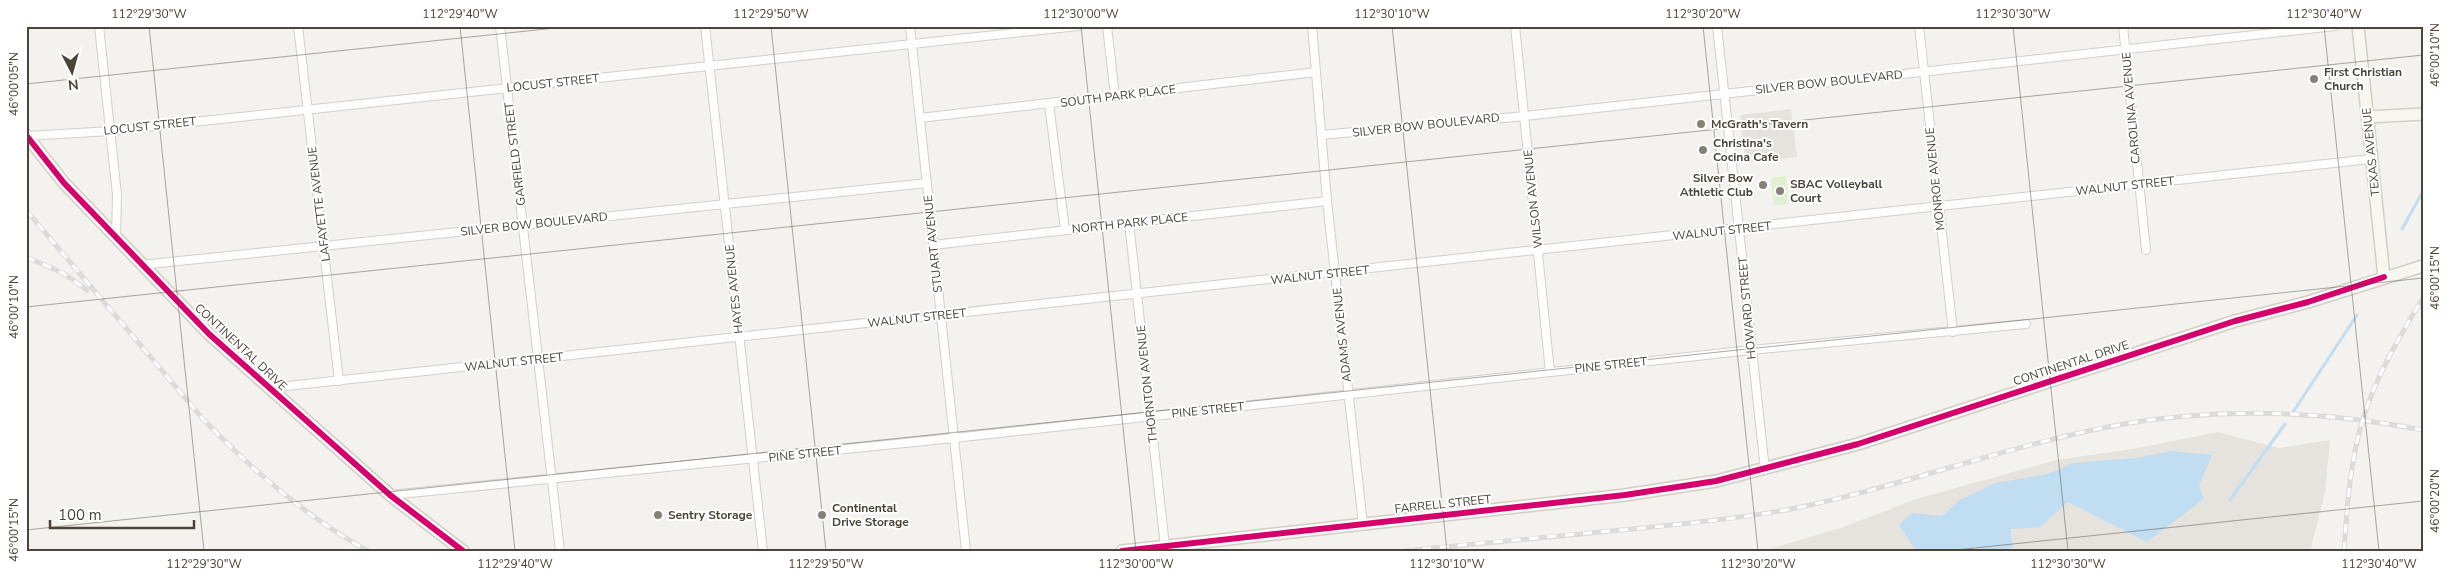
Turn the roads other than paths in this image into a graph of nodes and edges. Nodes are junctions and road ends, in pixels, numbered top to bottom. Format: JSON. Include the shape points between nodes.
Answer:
{"nodes":[{"id":1,"x":99,"y":26,"type":"edge"},
{"id":2,"x":298,"y":26,"type":"edge"},
{"id":3,"x":500,"y":26,"type":"edge"},
{"id":4,"x":704,"y":26,"type":"edge"},
{"id":5,"x":910,"y":26,"type":"edge"},
{"id":6,"x":1078,"y":26,"type":"edge"},
{"id":7,"x":1107,"y":26,"type":"edge"},
{"id":8,"x":1312,"y":26,"type":"edge"},
{"id":9,"x":1514,"y":26,"type":"edge"},
{"id":10,"x":1718,"y":26,"type":"edge"},
{"id":11,"x":1919,"y":26,"type":"edge"},
{"id":12,"x":2123,"y":26,"type":"edge"},
{"id":13,"x":2335,"y":26,"type":"edge"},
{"id":14,"x":2358,"y":26,"type":"edge"},
{"id":15,"x":912,"y":44,"type":"junction"},
{"id":16,"x":2125,"y":50,"type":"junction"},
{"id":17,"x":709,"y":66,"type":"junction"},
{"id":18,"x":1316,"y":72,"type":"junction"},
{"id":19,"x":1924,"y":72,"type":"junction"},
{"id":20,"x":507,"y":88,"type":"junction"},
{"id":21,"x":1726,"y":93,"type":"junction"},
{"id":22,"x":1115,"y":96,"type":"junction"},
{"id":23,"x":1049,"y":104,"type":"junction"},
{"id":24,"x":308,"y":110,"type":"junction"},
{"id":25,"x":2423,"y":114,"type":"edge"},
{"id":26,"x":1525,"y":116,"type":"junction"},
{"id":27,"x":2368,"y":117,"type":"junction"},
{"id":28,"x":920,"y":118,"type":"junction"},
{"id":29,"x":111,"y":131,"type":"junction"},
{"id":30,"x":27,"y":135,"type":"edge"},
{"id":31,"x":1322,"y":135,"type":"junction"},
{"id":32,"x":2371,"y":159,"type":"junction"},
{"id":33,"x":927,"y":183,"type":"junction"},
{"id":34,"x":2138,"y":184,"type":"junction"},
{"id":35,"x":1327,"y":200,"type":"junction"},
{"id":36,"x":724,"y":204,"type":"junction"},
{"id":37,"x":1938,"y":206,"type":"junction"},
{"id":38,"x":1129,"y":223,"type":"junction"},
{"id":39,"x":523,"y":225,"type":"junction"},
{"id":40,"x":1065,"y":230,"type":"junction"},
{"id":41,"x":1741,"y":230,"type":"junction"},
{"id":42,"x":116,"y":239,"type":"junction"},
{"id":43,"x":933,"y":244,"type":"junction"},
{"id":44,"x":324,"y":246,"type":"junction"},
{"id":45,"x":2146,"y":250,"type":"dead end"},
{"id":46,"x":1539,"y":251,"type":"junction"},
{"id":47,"x":141,"y":265,"type":"junction"},
{"id":48,"x":2423,"y":266,"type":"edge"},
{"id":49,"x":1336,"y":274,"type":"junction"},
{"id":50,"x":2384,"y":277,"type":"junction"},
{"id":51,"x":1137,"y":295,"type":"junction"},
{"id":52,"x":941,"y":316,"type":"junction"},
{"id":53,"x":2026,"y":324,"type":"dead end"},
{"id":54,"x":1953,"y":332,"type":"junction"},
{"id":55,"x":739,"y":338,"type":"junction"},
{"id":56,"x":1751,"y":350,"type":"junction"},
{"id":57,"x":538,"y":359,"type":"junction"},
{"id":58,"x":1550,"y":372,"type":"junction"},
{"id":59,"x":339,"y":381,"type":"junction"},
{"id":60,"x":267,"y":388,"type":"junction"},
{"id":61,"x":1349,"y":395,"type":"junction"},
{"id":62,"x":1150,"y":417,"type":"junction"},
{"id":63,"x":954,"y":438,"type":"junction"},
{"id":64,"x":753,"y":459,"type":"junction"},
{"id":65,"x":1765,"y":470,"type":"junction"},
{"id":66,"x":552,"y":481,"type":"junction"},
{"id":67,"x":390,"y":496,"type":"junction"},
{"id":68,"x":1363,"y":524,"type":"junction"},
{"id":69,"x":1164,"y":546,"type":"junction"},
{"id":70,"x":463,"y":551,"type":"edge"},
{"id":71,"x":560,"y":551,"type":"edge"},
{"id":72,"x":763,"y":551,"type":"edge"},
{"id":73,"x":966,"y":551,"type":"edge"},
{"id":74,"x":1122,"y":551,"type":"edge"}],
"edges":[{"from":1,"to":29,"type":"street"},
{"from":2,"to":24,"type":"street","name":"LAFAYETTE AVENUE"},
{"from":3,"to":20,"type":"street","name":"GARFIELD STREET"},
{"from":4,"to":17,"type":"street","name":"HAYES AVENUE"},
{"from":5,"to":15,"type":"street","name":"STUART AVENUE"},
{"from":6,"to":15,"type":"street","name":"LOCUST STREET"},
{"from":7,"to":22,"type":"street"},
{"from":8,"to":18,"type":"street","name":"ADAMS AVENUE"},
{"from":9,"to":26,"type":"street","name":"WILSON AVENUE"},
{"from":10,"to":21,"type":"street","name":"HOWARD STREET"},
{"from":11,"to":19,"type":"street","name":"MONROE AVENUE"},
{"from":12,"to":16,"type":"street","name":"CAROLINA AVENUE"},
{"from":13,"to":16,"type":"street","name":"SILVER BOW BOULEVARD"},
{"from":14,"to":27,"type":"main road","name":"TEXAS AVENUE"},
{"from":15,"to":17,"type":"street","name":"LOCUST STREET"},
{"from":15,"to":28,"type":"street","name":"STUART AVENUE"},
{"from":16,"to":19,"type":"street","name":"SILVER BOW BOULEVARD"},
{"from":16,"to":34,"type":"street","name":"CAROLINA AVENUE"},
{"from":17,"to":20,"type":"street","name":"LOCUST STREET"},
{"from":17,"to":36,"type":"street","name":"HAYES AVENUE"},
{"from":18,"to":22,"type":"street","name":"SOUTH PARK PLACE"},
{"from":18,"to":31,"type":"street","name":"ADAMS AVENUE"},
{"from":19,"to":21,"type":"street","name":"SILVER BOW BOULEVARD"},
{"from":19,"to":37,"type":"street","name":"MONROE AVENUE"},
{"from":20,"to":24,"type":"street","name":"LOCUST STREET"},
{"from":20,"to":39,"type":"street","name":"GARFIELD STREET"},
{"from":21,"to":26,"type":"street","name":"SILVER BOW BOULEVARD"},
{"from":21,"to":41,"type":"street","name":"HOWARD STREET"},
{"from":22,"to":23,"type":"street","name":"SOUTH PARK PLACE"},
{"from":23,"to":28,"type":"street","name":"SOUTH PARK PLACE"},
{"from":23,"to":40,"type":"street"},
{"from":24,"to":29,"type":"street","name":"LOCUST STREET"},
{"from":24,"to":44,"type":"street","name":"LAFAYETTE AVENUE"},
{"from":25,"to":27,"type":"main road"},
{"from":26,"to":31,"type":"street","name":"SILVER BOW BOULEVARD"},
{"from":26,"to":46,"type":"street","name":"WILSON AVENUE"},
{"from":27,"to":32,"type":"main road","name":"TEXAS AVENUE"},
{"from":28,"to":33,"type":"street","name":"STUART AVENUE"},
{"from":29,"to":30,"type":"street","name":"LOCUST STREET"},
{"from":29,"to":42,"type":"street","via":[[117,195]]},
{"from":30,"to":42,"type":"main road","name":"CONTINENTAL DRIVE","via":[[64,183]]},
{"from":31,"to":35,"type":"street","name":"ADAMS AVENUE"},
{"from":32,"to":34,"type":"street","name":"WALNUT STREET"},
{"from":32,"to":50,"type":"main road","name":"TEXAS AVENUE"},
{"from":33,"to":36,"type":"street","name":"SILVER BOW BOULEVARD"},
{"from":33,"to":43,"type":"street","name":"STUART AVENUE"},
{"from":34,"to":37,"type":"street","name":"WALNUT STREET"},
{"from":34,"to":45,"type":"street","name":"CAROLINA AVENUE"},
{"from":35,"to":38,"type":"street","name":"NORTH PARK PLACE"},
{"from":35,"to":49,"type":"street","name":"ADAMS AVENUE"},
{"from":36,"to":39,"type":"street","name":"SILVER BOW BOULEVARD"},
{"from":36,"to":55,"type":"street","name":"HAYES AVENUE"},
{"from":37,"to":41,"type":"street","name":"WALNUT STREET"},
{"from":37,"to":54,"type":"street","name":"MONROE AVENUE"},
{"from":38,"to":40,"type":"street","name":"NORTH PARK PLACE"},
{"from":38,"to":51,"type":"street","name":"THORNTON AVENUE"},
{"from":39,"to":44,"type":"street","name":"SILVER BOW BOULEVARD"},
{"from":39,"to":57,"type":"street","name":"GARFIELD STREET"},
{"from":40,"to":43,"type":"street","name":"NORTH PARK PLACE"},
{"from":41,"to":46,"type":"street","name":"WALNUT STREET"},
{"from":41,"to":56,"type":"street","name":"HOWARD STREET"},
{"from":42,"to":47,"type":"main road","name":"CONTINENTAL DRIVE"},
{"from":43,"to":52,"type":"street","name":"STUART AVENUE"},
{"from":44,"to":47,"type":"street","name":"SILVER BOW BOULEVARD"},
{"from":44,"to":59,"type":"street","name":"LAFAYETTE AVENUE"},
{"from":46,"to":49,"type":"street","name":"WALNUT STREET"},
{"from":46,"to":58,"type":"street","name":"WILSON AVENUE"},
{"from":47,"to":60,"type":"main road","name":"CONTINENTAL DRIVE"},
{"from":48,"to":50,"type":"main road","name":"CONTINENTAL DRIVE"},
{"from":49,"to":51,"type":"street","name":"WALNUT STREET"},
{"from":49,"to":61,"type":"street","name":"ADAMS AVENUE"},
{"from":50,"to":65,"type":"main road","name":"CONTINENTAL DRIVE","via":[[2235,321],[1858,444]]},
{"from":51,"to":52,"type":"street","name":"WALNUT STREET"},
{"from":51,"to":62,"type":"street","name":"THORNTON AVENUE"},
{"from":52,"to":55,"type":"street","name":"WALNUT STREET"},
{"from":52,"to":63,"type":"street","name":"STUART AVENUE"},
{"from":53,"to":54,"type":"street","name":"PINE STREET"},
{"from":54,"to":56,"type":"street","name":"PINE STREET"},
{"from":55,"to":57,"type":"street","name":"WALNUT STREET"},
{"from":55,"to":64,"type":"street","name":"HAYES AVENUE"},
{"from":56,"to":58,"type":"street","name":"PINE STREET"},
{"from":56,"to":65,"type":"street","name":"HOWARD STREET"},
{"from":57,"to":59,"type":"street","name":"WALNUT STREET"},
{"from":57,"to":66,"type":"street","name":"GARFIELD STREET"},
{"from":58,"to":61,"type":"street","name":"PINE STREET"},
{"from":59,"to":60,"type":"street","name":"WALNUT STREET"},
{"from":60,"to":67,"type":"main road","name":"CONTINENTAL DRIVE"},
{"from":61,"to":62,"type":"street","name":"PINE STREET"},
{"from":61,"to":68,"type":"street","name":"ADAMS AVENUE"},
{"from":62,"to":63,"type":"street","name":"PINE STREET"},
{"from":62,"to":69,"type":"street","name":"THORNTON AVENUE"},
{"from":63,"to":64,"type":"street","name":"PINE STREET"},
{"from":63,"to":73,"type":"street","name":"STUART AVENUE"},
{"from":64,"to":66,"type":"street","name":"PINE STREET"},
{"from":64,"to":72,"type":"street","name":"HAYES AVENUE"},
{"from":65,"to":68,"type":"main road","name":"FARRELL STREET","via":[[1625,495]]},
{"from":66,"to":67,"type":"street","name":"PINE STREET"},
{"from":66,"to":71,"type":"street","name":"GARFIELD STREET"},
{"from":67,"to":70,"type":"main road","name":"CONTINENTAL DRIVE"},
{"from":68,"to":69,"type":"main road","name":"FARRELL STREET"},
{"from":69,"to":74,"type":"main road","name":"FARRELL STREET"}]}
